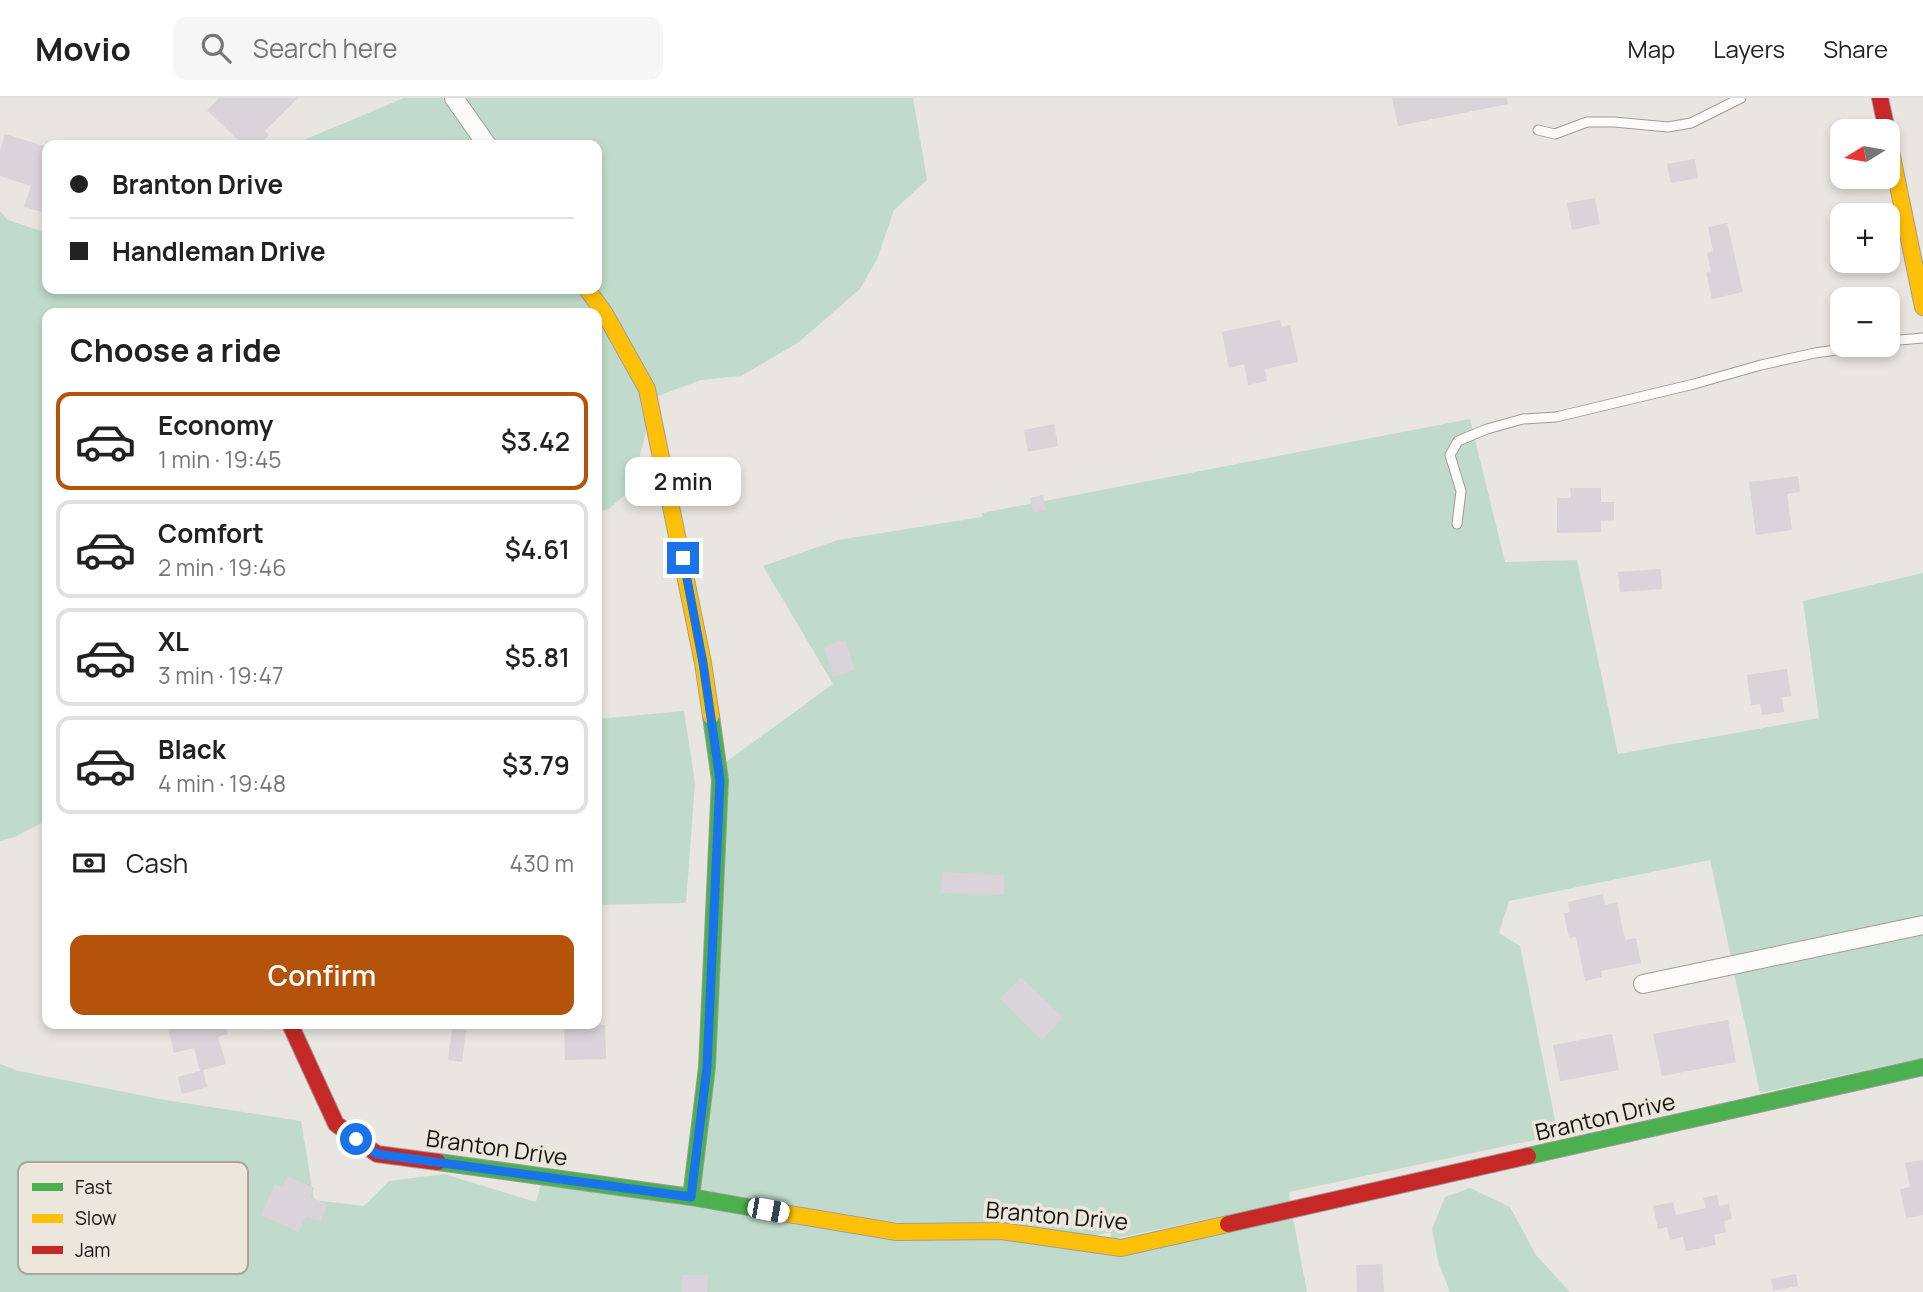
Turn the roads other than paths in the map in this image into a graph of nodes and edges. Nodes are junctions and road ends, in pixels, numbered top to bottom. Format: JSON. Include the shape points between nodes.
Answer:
{"nodes":[{"id":1,"x":454,"y":98,"type":"edge"},
{"id":2,"x":1741,"y":98,"type":"edge"},
{"id":3,"x":1880,"y":98,"type":"edge"},
{"id":4,"x":1884,"y":119,"type":"edge"},
{"id":5,"x":1538,"y":130,"type":"dead end"},
{"id":6,"x":483,"y":140,"type":"edge"},
{"id":7,"x":1899,"y":189,"type":"edge"},
{"id":8,"x":1923,"y":307,"type":"edge"},
{"id":9,"x":602,"y":310,"type":"edge"},
{"id":10,"x":1923,"y":338,"type":"edge"},
{"id":11,"x":1900,"y":340,"type":"edge"},
{"id":12,"x":1830,"y":352,"type":"edge"},
{"id":13,"x":1457,"y":524,"type":"dead end"},
{"id":14,"x":1923,"y":925,"type":"edge"},
{"id":15,"x":1643,"y":984,"type":"dead end"},
{"id":16,"x":292,"y":1029,"type":"edge"},
{"id":17,"x":1923,"y":1067,"type":"edge"},
{"id":18,"x":691,"y":1197,"type":"junction"}],
"edges":[{"from":1,"to":6,"type":"street"},
{"from":2,"to":5,"type":"lane","via":[[1691,123],[1668,127],[1587,121],[1555,134]]},
{"from":3,"to":4,"type":"street"},
{"from":7,"to":8,"type":"street"},
{"from":9,"to":18,"type":"street","via":[[648,389],[703,663],[720,780],[707,1067]]},
{"from":10,"to":11,"type":"lane"},
{"from":12,"to":13,"type":"lane","via":[[1568,414],[1523,419],[1458,441],[1450,455],[1461,491]]},
{"from":14,"to":15,"type":"street"},
{"from":16,"to":18,"type":"street","name":"Branton Drive","via":[[336,1124],[377,1154]]},
{"from":17,"to":18,"type":"street","name":"Branton Drive","via":[[1121,1248],[1001,1231],[897,1232]]}]}
